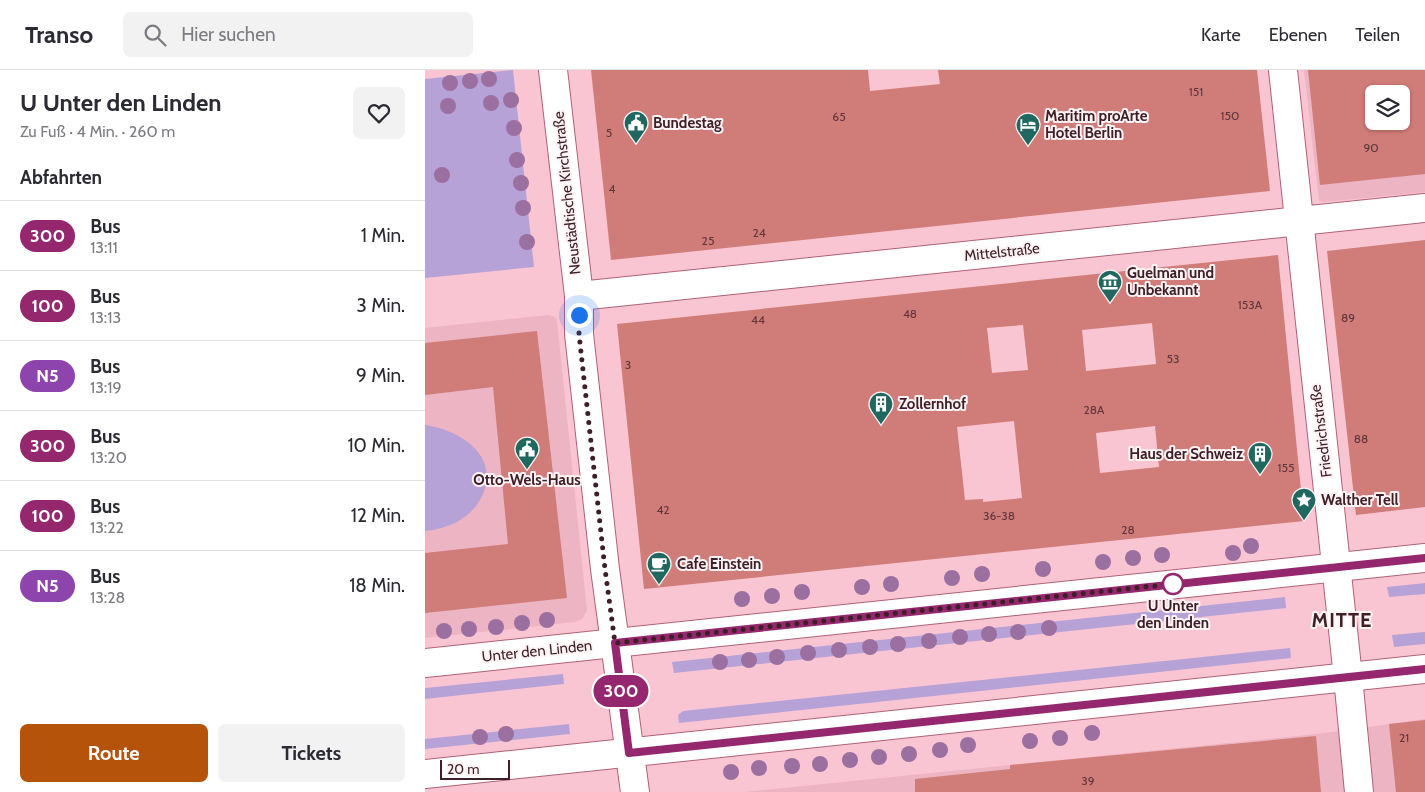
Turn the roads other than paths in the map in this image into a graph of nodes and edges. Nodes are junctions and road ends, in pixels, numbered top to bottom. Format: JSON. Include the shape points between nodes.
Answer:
{"nodes":[{"id":1,"x":553,"y":70,"type":"edge"},
{"id":2,"x":1283,"y":70,"type":"edge"},
{"id":3,"x":1425,"y":208,"type":"edge"},
{"id":4,"x":1299,"y":221,"type":"junction"},
{"id":5,"x":579,"y":296,"type":"junction"},
{"id":6,"x":1425,"y":558,"type":"edge"},
{"id":7,"x":1337,"y":567,"type":"junction"},
{"id":8,"x":615,"y":643,"type":"junction"},
{"id":9,"x":425,"y":663,"type":"edge"},
{"id":10,"x":1425,"y":669,"type":"edge"},
{"id":11,"x":1348,"y":677,"type":"junction"},
{"id":12,"x":629,"y":753,"type":"junction"},
{"id":13,"x":425,"y":774,"type":"edge"},
{"id":14,"x":635,"y":792,"type":"edge"},
{"id":15,"x":1359,"y":792,"type":"edge"}],
"edges":[{"from":1,"to":5,"type":"main road","name":"Neustädtische Kirchstraße"},
{"from":2,"to":4,"type":"main road","name":"Friedrichstraße"},
{"from":3,"to":4,"type":"main road","name":"Mittelstraße"},
{"from":4,"to":5,"type":"main road","name":"Mittelstraße"},
{"from":4,"to":7,"type":"main road","name":"Friedrichstraße"},
{"from":5,"to":8,"type":"main road","name":"Neustädtische Kirchstraße","via":[[579,334]]},
{"from":6,"to":7,"type":"main road","name":"Unter den Linden"},
{"from":7,"to":8,"type":"main road","name":"Unter den Linden"},
{"from":7,"to":11,"type":"main road","name":"Friedrichstraße"},
{"from":8,"to":9,"type":"main road","name":"Unter den Linden"},
{"from":8,"to":12,"type":"main road","name":"Neustädtische Kirchstraße"},
{"from":10,"to":11,"type":"main road"},
{"from":11,"to":12,"type":"main road"},
{"from":11,"to":15,"type":"main road","name":"Friedrichstraße"},
{"from":12,"to":13,"type":"main road"},
{"from":12,"to":14,"type":"main road","name":"Neustädtische Kirchstraße"}]}
